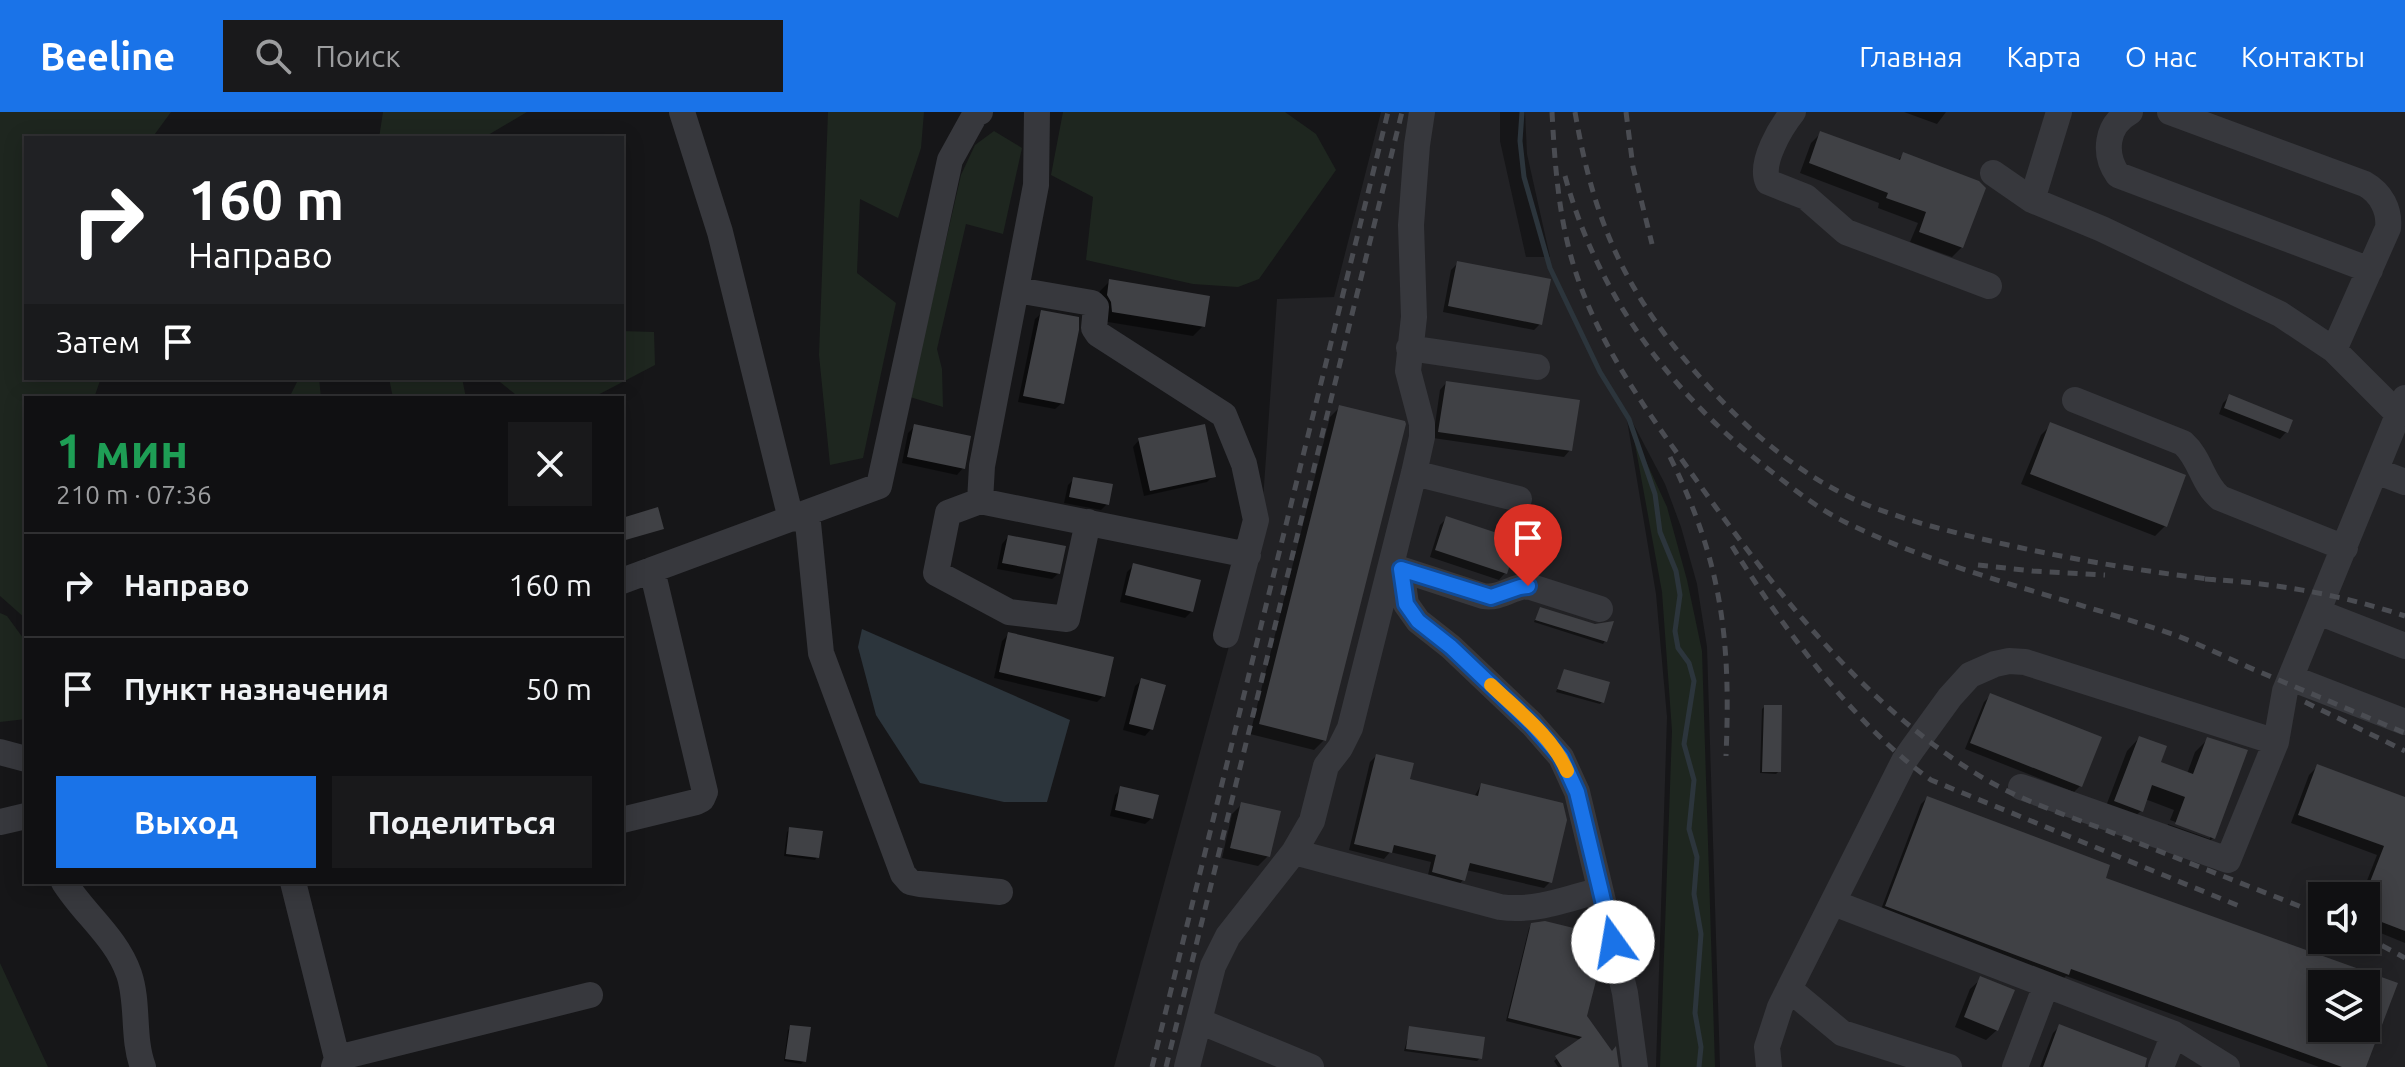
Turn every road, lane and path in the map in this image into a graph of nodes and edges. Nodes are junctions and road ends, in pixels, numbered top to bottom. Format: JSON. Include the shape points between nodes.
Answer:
{"nodes":[{"id":1,"x":682,"y":112,"type":"edge"},
{"id":2,"x":980,"y":112,"type":"edge"},
{"id":3,"x":1037,"y":112,"type":"edge"},
{"id":4,"x":1422,"y":112,"type":"edge"},
{"id":5,"x":1793,"y":112,"type":"edge"},
{"id":6,"x":2059,"y":112,"type":"edge"},
{"id":7,"x":2130,"y":112,"type":"edge"},
{"id":8,"x":2170,"y":112,"type":"edge"},
{"id":9,"x":1993,"y":173,"type":"dead end"},
{"id":10,"x":2032,"y":200,"type":"junction"},
{"id":11,"x":2370,"y":270,"type":"junction"},
{"id":12,"x":1989,"y":286,"type":"dead end"},
{"id":13,"x":1017,"y":290,"type":"junction"},
{"id":14,"x":1409,"y":348,"type":"junction"},
{"id":15,"x":2334,"y":350,"type":"junction"},
{"id":16,"x":1537,"y":367,"type":"dead end"},
{"id":17,"x":2075,"y":400,"type":"dead end"},
{"id":18,"x":2402,"y":406,"type":"edge"},
{"id":19,"x":2376,"y":471,"type":"junction"},
{"id":20,"x":1414,"y":473,"type":"junction"},
{"id":21,"x":2405,"y":482,"type":"edge"},
{"id":22,"x":1519,"y":499,"type":"dead end"},
{"id":23,"x":980,"y":501,"type":"junction"},
{"id":24,"x":799,"y":516,"type":"junction"},
{"id":25,"x":1088,"y":522,"type":"junction"},
{"id":26,"x":2345,"y":548,"type":"junction"},
{"id":27,"x":1248,"y":555,"type":"junction"},
{"id":28,"x":1396,"y":568,"type":"junction"},
{"id":29,"x":652,"y":570,"type":"junction"},
{"id":30,"x":624,"y":580,"type":"edge"},
{"id":31,"x":1600,"y":609,"type":"dead end"},
{"id":32,"x":2318,"y":612,"type":"junction"},
{"id":33,"x":1226,"y":635,"type":"dead end"},
{"id":34,"x":2405,"y":646,"type":"edge"},
{"id":35,"x":2291,"y":678,"type":"junction"},
{"id":36,"x":2405,"y":722,"type":"edge"},
{"id":37,"x":2276,"y":742,"type":"junction"},
{"id":38,"x":0,"y":752,"type":"edge"},
{"id":39,"x":24,"y":758,"type":"edge"},
{"id":40,"x":2021,"y":787,"type":"dead end"},
{"id":41,"x":24,"y":816,"type":"edge"},
{"id":42,"x":624,"y":820,"type":"edge"},
{"id":43,"x":0,"y":822,"type":"edge"},
{"id":44,"x":1294,"y":852,"type":"junction"},
{"id":45,"x":65,"y":884,"type":"edge"},
{"id":46,"x":293,"y":884,"type":"edge"},
{"id":47,"x":1600,"y":890,"type":"junction"},
{"id":48,"x":1000,"y":892,"type":"dead end"},
{"id":49,"x":1834,"y":903,"type":"junction"},
{"id":50,"x":2046,"y":985,"type":"junction"},
{"id":51,"x":1789,"y":989,"type":"junction"},
{"id":52,"x":590,"y":995,"type":"dead end"},
{"id":53,"x":1199,"y":1021,"type":"junction"},
{"id":54,"x":2174,"y":1034,"type":"junction"},
{"id":55,"x":336,"y":1062,"type":"edge"},
{"id":56,"x":143,"y":1067,"type":"edge"},
{"id":57,"x":1187,"y":1067,"type":"edge"},
{"id":58,"x":1311,"y":1067,"type":"edge"},
{"id":59,"x":1635,"y":1067,"type":"edge"},
{"id":60,"x":1769,"y":1067,"type":"edge"},
{"id":61,"x":1949,"y":1067,"type":"edge"},
{"id":62,"x":2015,"y":1067,"type":"edge"},
{"id":63,"x":2161,"y":1067,"type":"edge"},
{"id":64,"x":2227,"y":1067,"type":"edge"}],
"edges":[{"from":1,"to":24,"type":"street"},
{"from":2,"to":24,"type":"street","via":[[950,160],[879,486]]},
{"from":3,"to":13,"type":"street","via":[[1036,185]]},
{"from":4,"to":14,"type":"street","via":[[1411,225],[1414,317]]},
{"from":5,"to":12,"type":"street","via":[[1779,129],[1765,167],[1768,182],[1806,197],[1846,232]]},
{"from":6,"to":10,"type":"street"},
{"from":7,"to":11,"type":"street","via":[[2120,118],[2108,144],[2118,175]]},
{"from":8,"to":11,"type":"street","via":[[2371,188],[2389,220]]},
{"from":9,"to":10,"type":"street"},
{"from":10,"to":15,"type":"street","via":[[2280,314]]},
{"from":11,"to":15,"type":"street"},
{"from":13,"to":23,"type":"street","via":[[982,466]]},
{"from":13,"to":27,"type":"street","via":[[1092,303],[1095,332],[1224,415],[1254,505]]},
{"from":14,"to":16,"type":"street"},
{"from":14,"to":20,"type":"street","via":[[1408,371],[1422,424]]},
{"from":15,"to":18,"type":"street"},
{"from":17,"to":26,"type":"street","via":[[2183,443],[2220,498]]},
{"from":18,"to":19,"type":"street"},
{"from":19,"to":21,"type":"street"},
{"from":19,"to":26,"type":"street"},
{"from":20,"to":22,"type":"street"},
{"from":20,"to":28,"type":"street"},
{"from":23,"to":25,"type":"street"},
{"from":23,"to":25,"type":"street","via":[[948,513],[936,573],[1009,612],[1067,619]]},
{"from":24,"to":29,"type":"street"},
{"from":24,"to":48,"type":"street","via":[[821,653],[903,874],[920,884]]},
{"from":25,"to":27,"type":"street"},
{"from":26,"to":32,"type":"street"},
{"from":27,"to":33,"type":"street"},
{"from":28,"to":31,"type":"street","via":[[1483,596],[1498,597],[1528,586]]},
{"from":28,"to":44,"type":"street","via":[[1350,728],[1326,766],[1312,821]]},
{"from":28,"to":47,"type":"street","via":[[1406,604],[1418,621],[1561,757],[1577,792]]},
{"from":29,"to":30,"type":"street"},
{"from":29,"to":42,"type":"street","via":[[705,792],[696,802]]},
{"from":32,"to":34,"type":"street"},
{"from":32,"to":35,"type":"street"},
{"from":35,"to":36,"type":"street"},
{"from":35,"to":37,"type":"street"},
{"from":37,"to":40,"type":"street","via":[[2228,860]]},
{"from":37,"to":49,"type":"street","via":[[2025,662],[1982,668],[1961,684],[1904,761]]},
{"from":38,"to":39,"type":"street"},
{"from":41,"to":43,"type":"street"},
{"from":44,"to":47,"type":"street","via":[[1500,907],[1536,908]]},
{"from":44,"to":53,"type":"street","via":[[1228,936],[1213,966]]},
{"from":45,"to":56,"type":"street","via":[[113,941],[129,975]]},
{"from":46,"to":55,"type":"street"},
{"from":47,"to":59,"type":"street","via":[[1625,993]]},
{"from":49,"to":50,"type":"street"},
{"from":49,"to":51,"type":"street"},
{"from":50,"to":54,"type":"street"},
{"from":50,"to":62,"type":"street"},
{"from":51,"to":60,"type":"street","via":[[1767,1047]]},
{"from":51,"to":61,"type":"street","via":[[1842,1033]]},
{"from":52,"to":55,"type":"street"},
{"from":53,"to":57,"type":"street"},
{"from":53,"to":58,"type":"street"},
{"from":54,"to":63,"type":"street"},
{"from":54,"to":64,"type":"street"}]}
